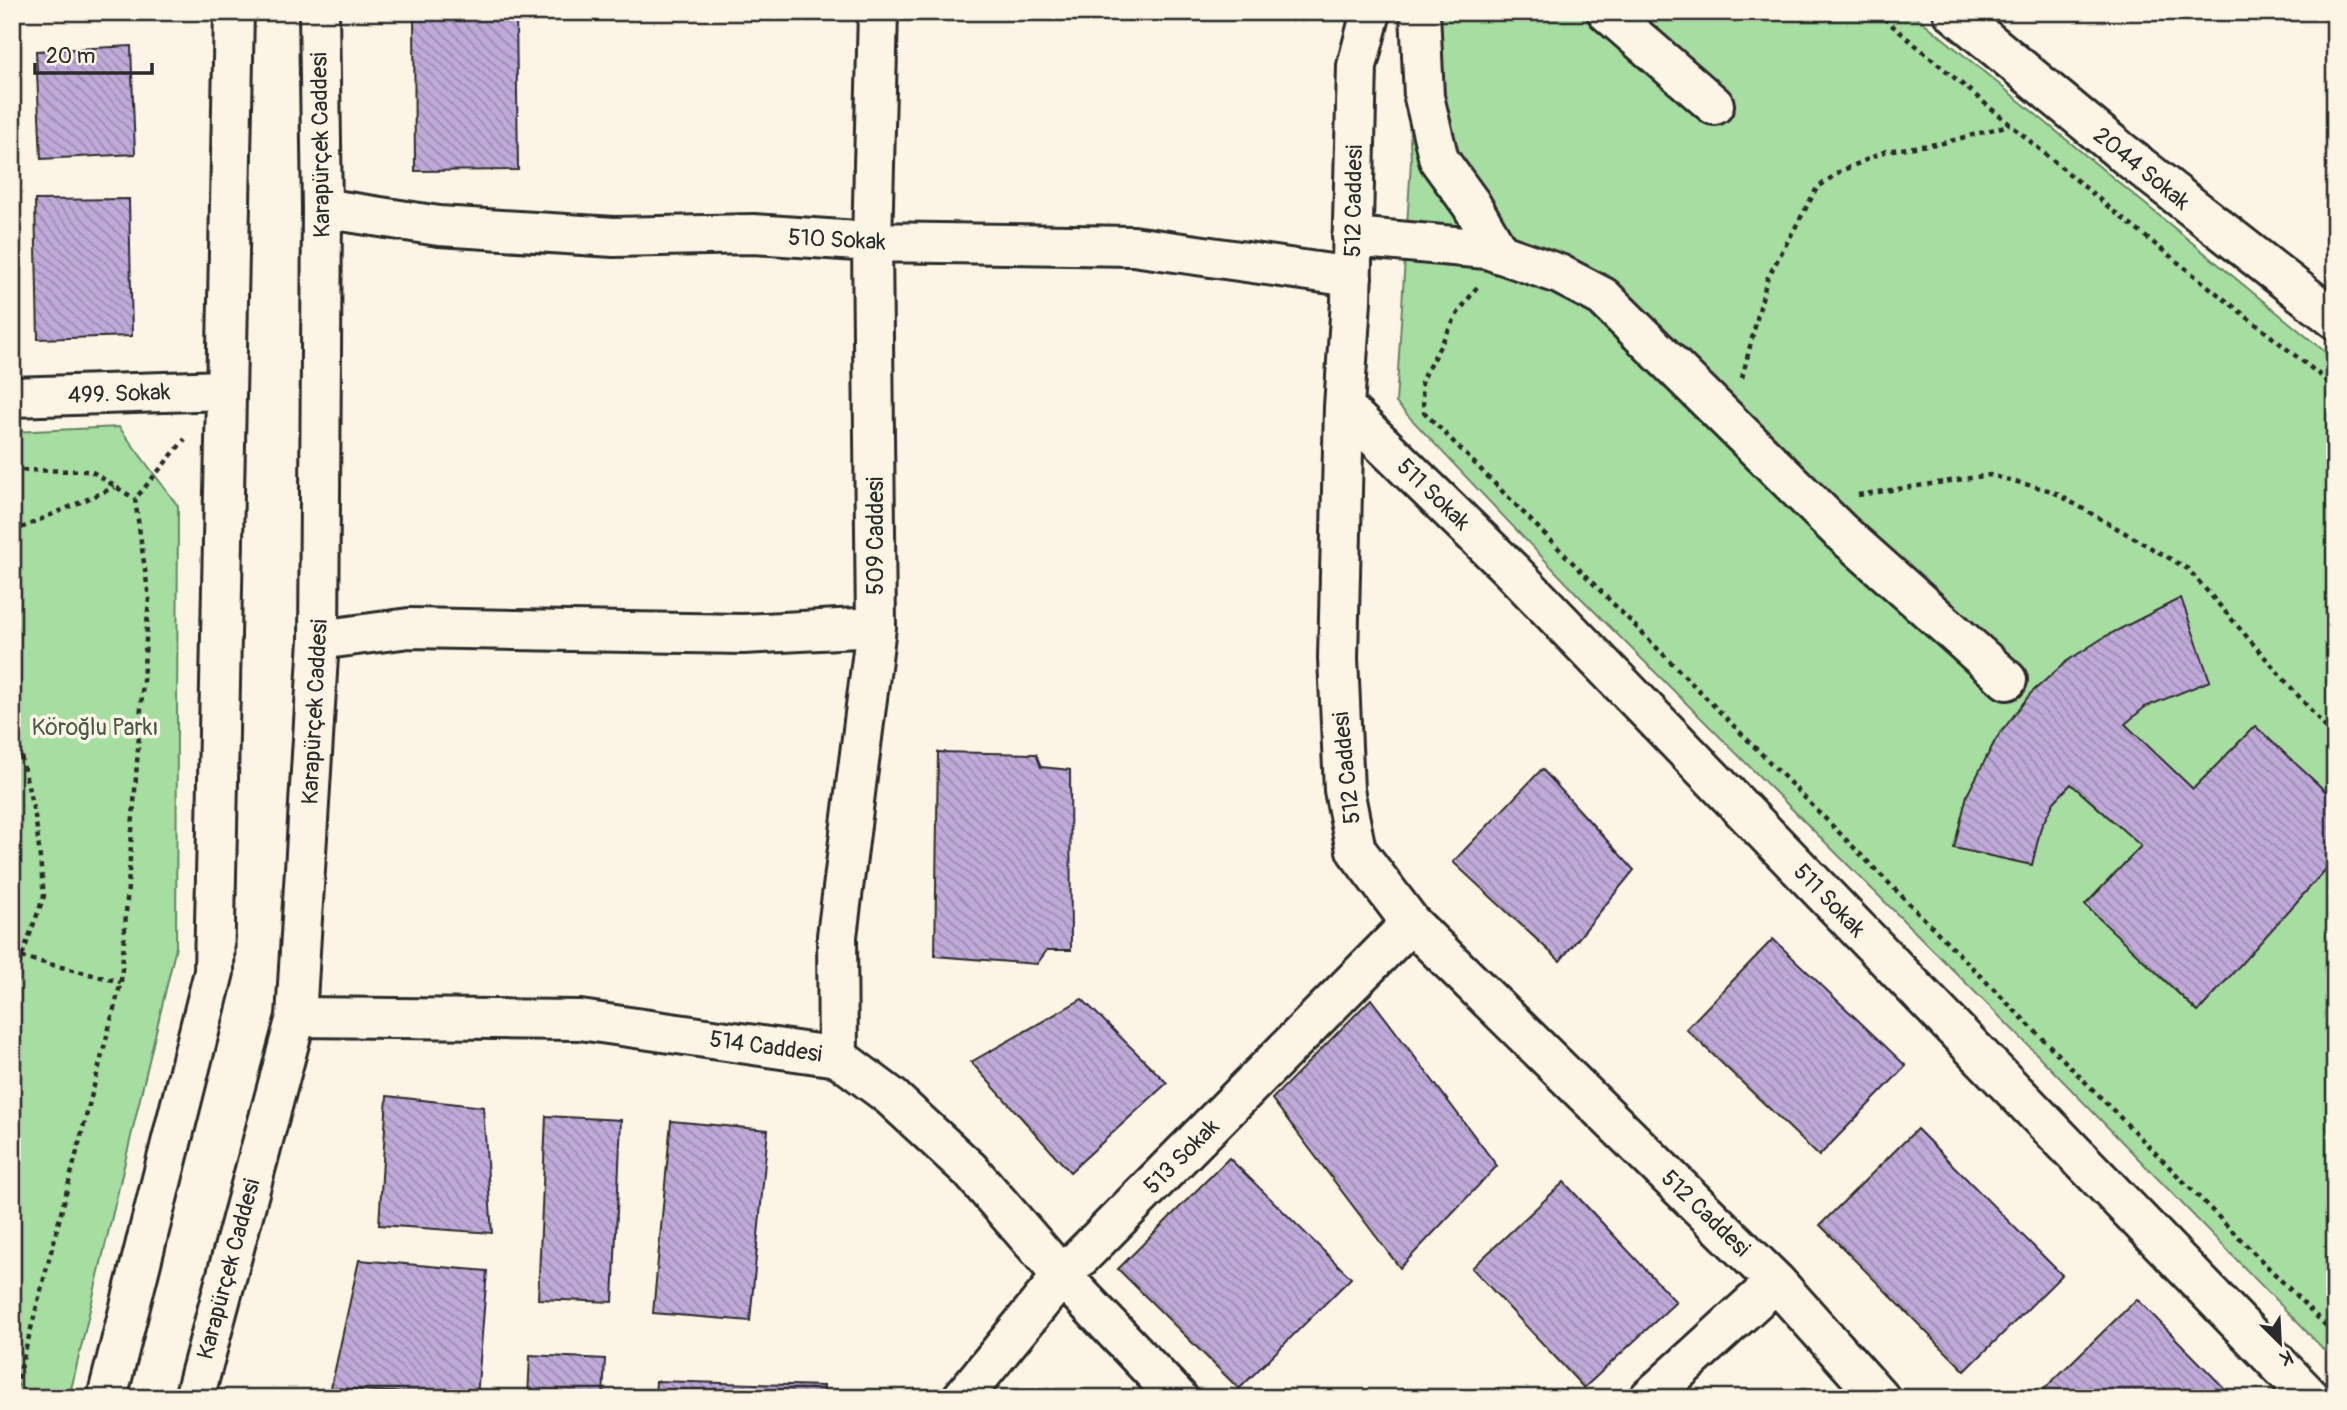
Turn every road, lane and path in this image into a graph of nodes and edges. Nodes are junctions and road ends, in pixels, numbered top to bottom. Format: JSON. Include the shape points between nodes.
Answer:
{"nodes":[{"id":1,"x":234,"y":12,"type":"edge"},
{"id":2,"x":319,"y":12,"type":"edge"},
{"id":3,"x":878,"y":12,"type":"edge"},
{"id":4,"x":1371,"y":12,"type":"edge"},
{"id":5,"x":1420,"y":12,"type":"edge"},
{"id":6,"x":1606,"y":12,"type":"edge"},
{"id":7,"x":1875,"y":12,"type":"edge"},
{"id":8,"x":1953,"y":12,"type":"edge"},
{"id":9,"x":1714,"y":105,"type":"dead end"},
{"id":10,"x":2010,"y":125,"type":"junction"},
{"id":11,"x":321,"y":208,"type":"junction"},
{"id":12,"x":1352,"y":237,"type":"junction"},
{"id":13,"x":872,"y":242,"type":"junction"},
{"id":14,"x":1500,"y":254,"type":"junction"},
{"id":15,"x":1352,"y":278,"type":"junction"},
{"id":16,"x":2335,"y":319,"type":"edge"},
{"id":17,"x":2335,"y":387,"type":"edge"},
{"id":18,"x":225,"y":390,"type":"junction"},
{"id":19,"x":12,"y":397,"type":"edge"},
{"id":20,"x":1344,"y":407,"type":"junction"},
{"id":21,"x":1739,"y":432,"type":"junction"},
{"id":22,"x":12,"y":470,"type":"edge"},
{"id":23,"x":116,"y":486,"type":"junction"},
{"id":24,"x":135,"y":499,"type":"junction"},
{"id":25,"x":1813,"y":505,"type":"junction"},
{"id":26,"x":12,"y":532,"type":"edge"},
{"id":27,"x":876,"y":627,"type":"junction"},
{"id":28,"x":319,"y":640,"type":"junction"},
{"id":29,"x":2007,"y":680,"type":"dead end"},
{"id":30,"x":12,"y":728,"type":"edge"},
{"id":31,"x":2335,"y":738,"type":"edge"},
{"id":32,"x":1411,"y":923,"type":"junction"},
{"id":33,"x":21,"y":957,"type":"junction"},
{"id":34,"x":121,"y":982,"type":"junction"},
{"id":35,"x":12,"y":983,"type":"edge"},
{"id":36,"x":296,"y":1017,"type":"junction"},
{"id":37,"x":838,"y":1057,"type":"junction"},
{"id":38,"x":1062,"y":1276,"type":"junction"},
{"id":39,"x":1776,"y":1282,"type":"junction"},
{"id":40,"x":2335,"y":1335,"type":"edge"},
{"id":41,"x":13,"y":1398,"type":"edge"},
{"id":42,"x":107,"y":1398,"type":"edge"},
{"id":43,"x":194,"y":1398,"type":"edge"},
{"id":44,"x":962,"y":1398,"type":"edge"},
{"id":45,"x":1178,"y":1398,"type":"edge"},
{"id":46,"x":1649,"y":1398,"type":"edge"},
{"id":47,"x":1880,"y":1398,"type":"edge"},
{"id":48,"x":2311,"y":1398,"type":"edge"}],
"edges":[{"from":1,"to":18,"type":"street"},
{"from":2,"to":11,"type":"street","name":"Karapürçek Caddesi"},
{"from":3,"to":13,"type":"street","name":"509 Caddesi"},
{"from":4,"to":12,"type":"street","name":"512 Caddesi","via":[[1357,66]]},
{"from":5,"to":14,"type":"street","via":[[1424,97],[1439,160]]},
{"from":6,"to":9,"type":"street"},
{"from":7,"to":10,"type":"path"},
{"from":8,"to":16,"type":"street","name":"2044 Sokak"},
{"from":10,"to":17,"type":"path"},
{"from":10,"to":21,"type":"path","via":[[1943,143],[1886,151],[1839,172],[1817,188],[1767,279],[1740,388]]},
{"from":11,"to":13,"type":"street","name":"510 Sokak","via":[[439,226],[587,236],[753,234]]},
{"from":11,"to":28,"type":"street","name":"Karapürçek Caddesi"},
{"from":12,"to":14,"type":"street"},
{"from":12,"to":15,"type":"street","name":"512 Caddesi"},
{"from":13,"to":15,"type":"street","name":"510 Sokak","via":[[1133,246]]},
{"from":13,"to":27,"type":"street","name":"509 Caddesi"},
{"from":14,"to":21,"type":"street","via":[[1559,274],[1602,297]]},
{"from":14,"to":40,"type":"path","via":[[1458,313],[1421,381],[1424,412]]},
{"from":15,"to":20,"type":"street","name":"512 Caddesi"},
{"from":18,"to":19,"type":"street","name":"499. Sokak"},
{"from":18,"to":24,"type":"path"},
{"from":18,"to":42,"type":"street","via":[[214,972]]},
{"from":20,"to":32,"type":"street","name":"512 Caddesi","via":[[1338,658],[1344,790],[1356,850]]},
{"from":20,"to":48,"type":"street","name":"511 Sokak","via":[[1511,570]]},
{"from":21,"to":25,"type":"street"},
{"from":22,"to":23,"type":"path","via":[[91,471]]},
{"from":23,"to":24,"type":"path"},
{"from":23,"to":26,"type":"path"},
{"from":24,"to":34,"type":"path","via":[[149,598]]},
{"from":25,"to":29,"type":"street"},
{"from":25,"to":31,"type":"path","via":[[1990,475],[2052,491],[2188,569]]},
{"from":27,"to":28,"type":"street","via":[[743,634],[409,628]]},
{"from":27,"to":37,"type":"street","name":"509 Caddesi","via":[[837,936]]},
{"from":28,"to":36,"type":"street","name":"Karapürçek Caddesi"},
{"from":30,"to":33,"type":"path","via":[[36,821],[44,896]]},
{"from":32,"to":38,"type":"street","name":"513 Sokak"},
{"from":32,"to":39,"type":"street","name":"512 Caddesi"},
{"from":33,"to":34,"type":"path"},
{"from":33,"to":35,"type":"path"},
{"from":34,"to":41,"type":"path"},
{"from":36,"to":37,"type":"street","name":"514 Caddesi","via":[[580,1020]]},
{"from":36,"to":43,"type":"street","name":"Karapürçek Caddesi"},
{"from":37,"to":38,"type":"street","name":"514 Caddesi","via":[[890,1096],[970,1170]]},
{"from":38,"to":44,"type":"street","name":"513 Sokak"},
{"from":38,"to":45,"type":"street","name":"514 Caddesi"},
{"from":39,"to":46,"type":"street"},
{"from":39,"to":47,"type":"street","name":"512 Caddesi"}]}
